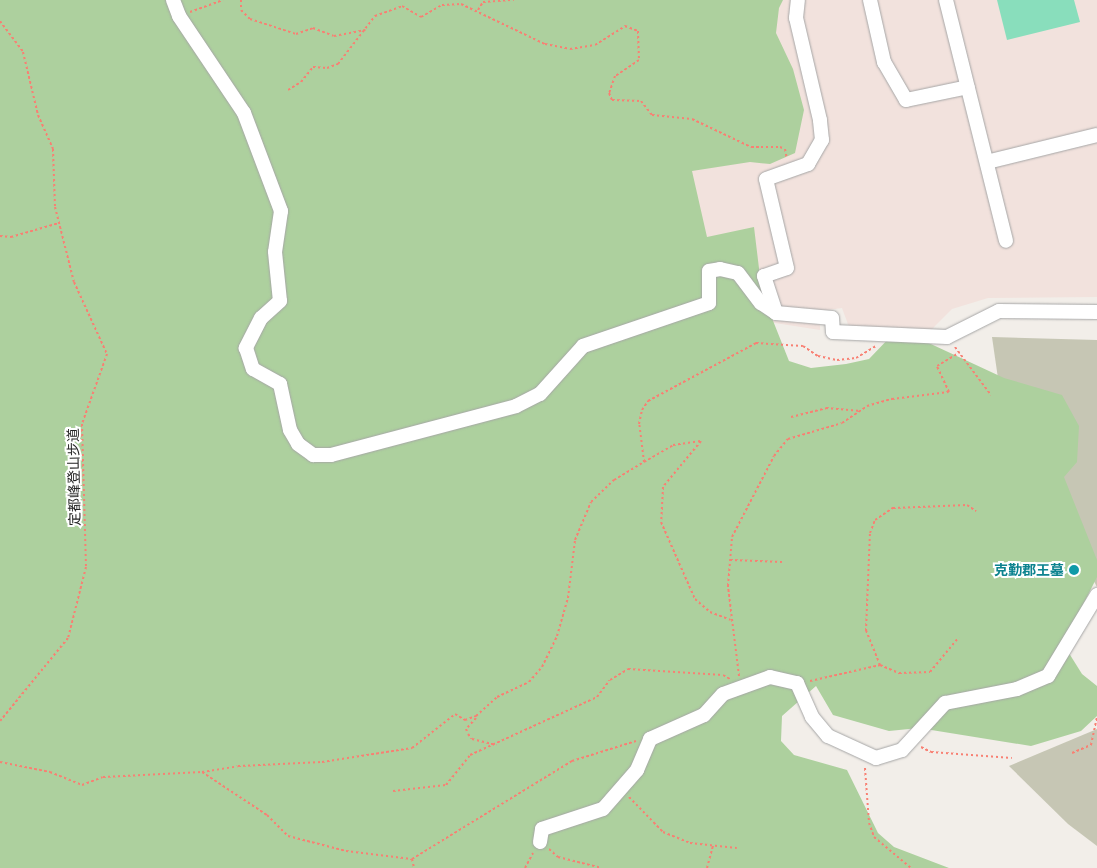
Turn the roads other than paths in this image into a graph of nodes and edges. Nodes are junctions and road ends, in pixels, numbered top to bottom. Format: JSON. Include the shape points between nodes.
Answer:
{"nodes":[{"id":1,"x":173,"y":0,"type":"edge"},
{"id":2,"x":798,"y":0,"type":"edge"},
{"id":3,"x":870,"y":0,"type":"edge"},
{"id":4,"x":946,"y":0,"type":"edge"},
{"id":5,"x":968,"y":87,"type":"junction"},
{"id":6,"x":1097,"y":135,"type":"edge"},
{"id":7,"x":987,"y":162,"type":"junction"},
{"id":8,"x":1006,"y":241,"type":"dead end"},
{"id":9,"x":1097,"y":312,"type":"edge"},
{"id":10,"x":776,"y":313,"type":"junction"},
{"id":11,"x":1097,"y":595,"type":"edge"},
{"id":12,"x":540,"y":842,"type":"road end"}],
"edges":[{"from":1,"to":10,"type":"street","via":[[180,16],[244,113],[281,211],[275,252],[280,302],[261,318],[246,348],[253,369],[280,384],[290,430],[298,444],[313,455],[331,455],[516,406],[540,394],[583,346],[709,303],[708,271],[720,269],[738,273],[761,303]]},
{"from":2,"to":10,"type":"street","via":[[796,18],[822,140],[808,164],[766,179],[787,268],[764,276]]},
{"from":3,"to":5,"type":"street","via":[[884,62],[906,100]]},
{"from":4,"to":5,"type":"street"},
{"from":5,"to":7,"type":"street"},
{"from":6,"to":7,"type":"street"},
{"from":7,"to":8,"type":"street"},
{"from":9,"to":10,"type":"street","via":[[999,311],[947,337],[833,332],[832,318]]},
{"from":11,"to":12,"type":"street","via":[[1048,676],[1001,693],[945,703],[902,750],[876,758],[828,736],[812,717],[797,683],[770,676],[723,694],[704,715],[650,740],[637,770],[604,809],[542,830]]}]}
